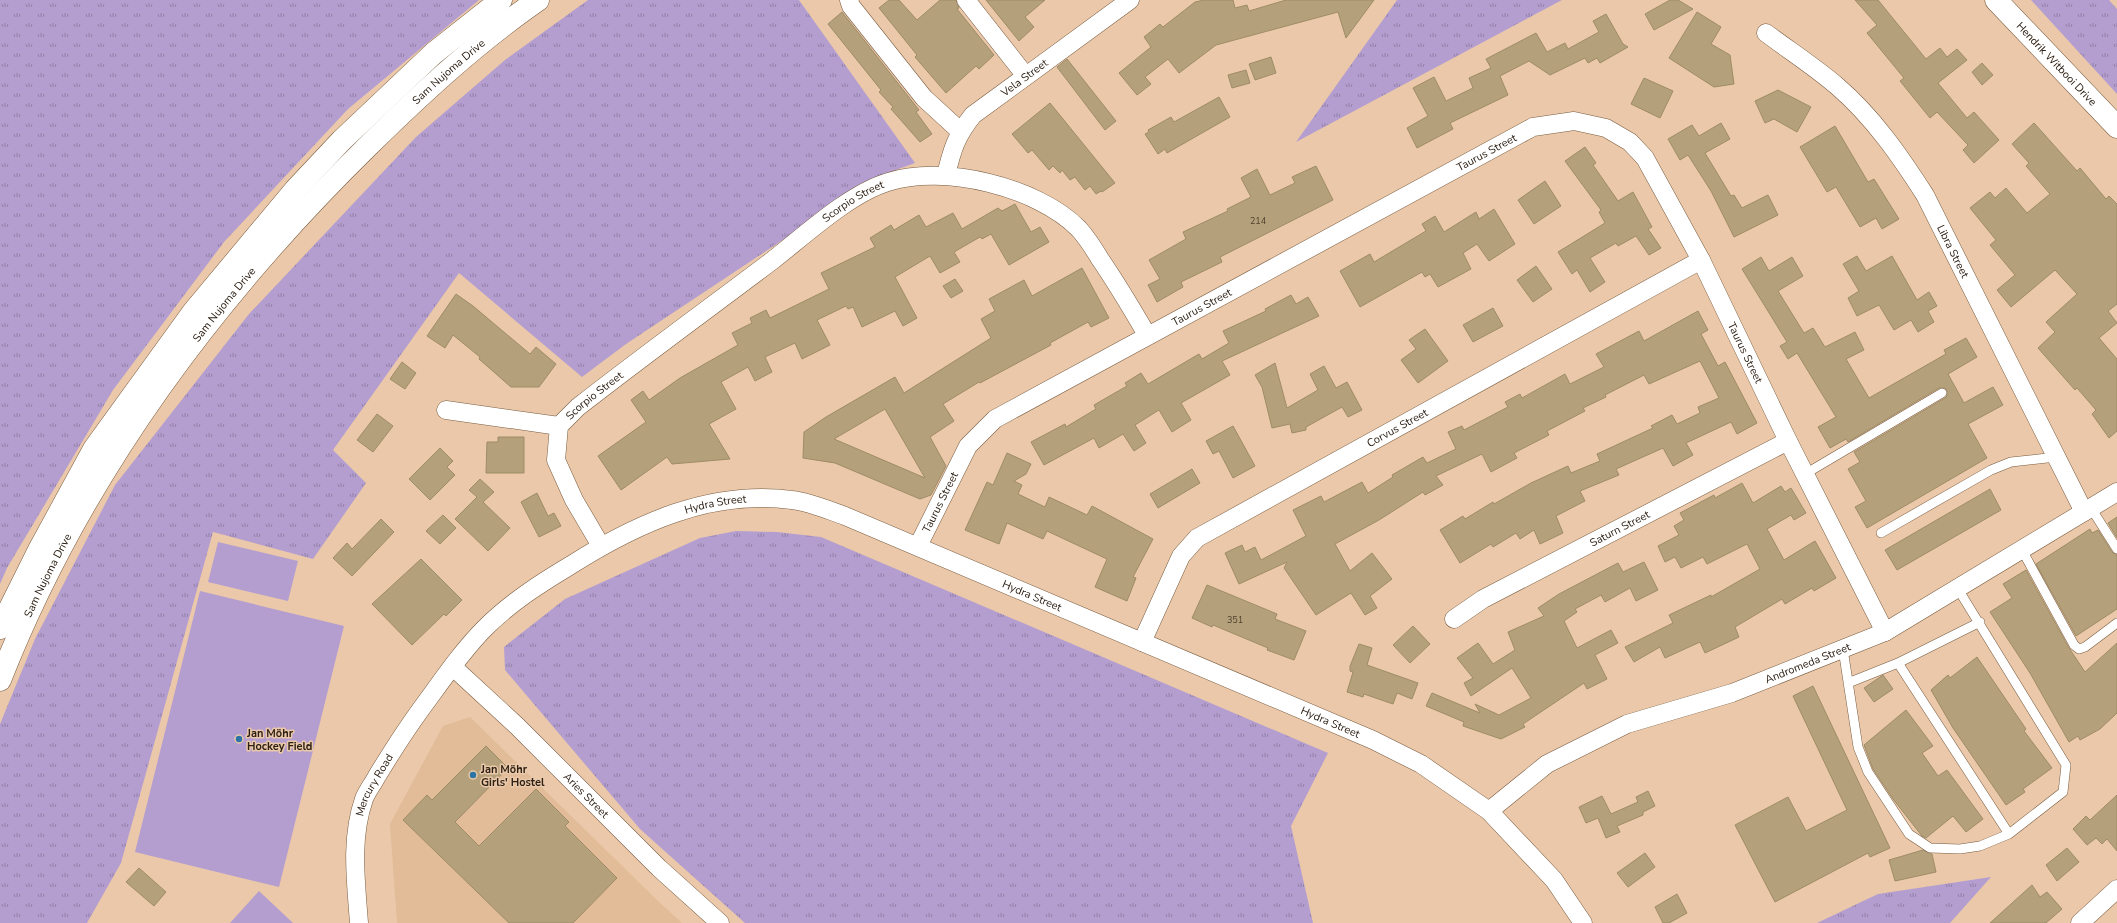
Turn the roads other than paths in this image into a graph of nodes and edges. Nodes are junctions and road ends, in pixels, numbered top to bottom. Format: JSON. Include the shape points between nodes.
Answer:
{"nodes":[{"id":1,"x":501,"y":0,"type":"edge"},
{"id":2,"x":538,"y":0,"type":"edge"},
{"id":3,"x":849,"y":0,"type":"edge"},
{"id":4,"x":966,"y":0,"type":"edge"},
{"id":5,"x":1130,"y":0,"type":"edge"},
{"id":6,"x":1996,"y":0,"type":"edge"},
{"id":7,"x":1766,"y":33,"type":"dead end"},
{"id":8,"x":1025,"y":75,"type":"junction"},
{"id":9,"x":2117,"y":127,"type":"edge"},
{"id":10,"x":960,"y":131,"type":"junction"},
{"id":11,"x":946,"y":176,"type":"junction"},
{"id":12,"x":1701,"y":260,"type":"junction"},
{"id":13,"x":1147,"y":335,"type":"junction"},
{"id":14,"x":1942,"y":394,"type":"dead end"},
{"id":15,"x":446,"y":410,"type":"dead end"},
{"id":16,"x":559,"y":426,"type":"junction"},
{"id":17,"x":1788,"y":441,"type":"junction"},
{"id":18,"x":2056,"y":457,"type":"junction"},
{"id":19,"x":1805,"y":474,"type":"junction"},
{"id":20,"x":2117,"y":492,"type":"edge"},
{"id":21,"x":2088,"y":510,"type":"junction"},
{"id":22,"x":1881,"y":533,"type":"dead end"},
{"id":23,"x":601,"y":546,"type":"junction"},
{"id":24,"x":918,"y":546,"type":"junction"},
{"id":25,"x":2117,"y":549,"type":"edge"},
{"id":26,"x":2022,"y":550,"type":"junction"},
{"id":27,"x":1958,"y":589,"type":"junction"},
{"id":28,"x":1454,"y":619,"type":"dead end"},
{"id":29,"x":1980,"y":622,"type":"junction"},
{"id":30,"x":2117,"y":623,"type":"edge"},
{"id":31,"x":0,"y":628,"type":"edge"},
{"id":32,"x":1886,"y":632,"type":"junction"},
{"id":33,"x":1142,"y":642,"type":"junction"},
{"id":34,"x":1843,"y":649,"type":"junction"},
{"id":35,"x":1898,"y":662,"type":"junction"},
{"id":36,"x":453,"y":667,"type":"junction"},
{"id":37,"x":0,"y":680,"type":"edge"},
{"id":38,"x":1848,"y":683,"type":"junction"},
{"id":39,"x":1489,"y":811,"type":"junction"},
{"id":40,"x":2009,"y":834,"type":"junction"},
{"id":41,"x":2117,"y":889,"type":"edge"},
{"id":42,"x":359,"y":923,"type":"edge"},
{"id":43,"x":720,"y":923,"type":"edge"},
{"id":44,"x":1583,"y":923,"type":"edge"},
{"id":45,"x":2080,"y":923,"type":"edge"}],
"edges":[{"from":1,"to":31,"type":"main road","name":"Sam Nujoma Drive","via":[[434,53],[342,140],[291,195],[194,311],[94,449]]},
{"from":2,"to":37,"type":"main road","name":"Sam Nujoma Drive","via":[[423,92],[318,194],[204,327],[134,424],[98,481],[49,571],[21,628]]},
{"from":3,"to":10,"type":"street","via":[[851,6],[924,98]]},
{"from":4,"to":8,"type":"street"},
{"from":5,"to":8,"type":"street","name":"Vela Street"},
{"from":6,"to":9,"type":"main road","name":"Hendrik Witbooi Drive"},
{"from":7,"to":18,"type":"street","name":"Libra Street","via":[[1838,86],[1899,155],[1926,196]]},
{"from":8,"to":10,"type":"street","name":"Vela Street","via":[[973,115]]},
{"from":10,"to":11,"type":"street","name":"Vela Street","via":[[953,145]]},
{"from":11,"to":13,"type":"street","name":"Scorpio Street","via":[[996,185],[1037,199],[1080,230],[1121,289]]},
{"from":11,"to":16,"type":"street","name":"Scorpio Street","via":[[927,175],[890,181],[853,200],[582,404]]},
{"from":12,"to":13,"type":"street","name":"Taurus Street","via":[[1645,158],[1630,142],[1606,128],[1574,121],[1555,122],[1533,127]]},
{"from":12,"to":17,"type":"street","name":"Taurus Street"},
{"from":12,"to":33,"type":"street","name":"Corvus Street","via":[[1197,538],[1181,556]]},
{"from":13,"to":24,"type":"street","name":"Taurus Street","via":[[995,419],[976,435],[961,458]]},
{"from":14,"to":19,"type":"lane"},
{"from":15,"to":16,"type":"street","name":"Scorpio Street"},
{"from":16,"to":23,"type":"street","name":"Scorpio Street","via":[[556,460],[574,500]]},
{"from":17,"to":19,"type":"street","name":"Taurus Street"},
{"from":17,"to":28,"type":"street","name":"Saturn Street","via":[[1483,600]]},
{"from":18,"to":21,"type":"street","name":"Libra Street"},
{"from":18,"to":22,"type":"lane","via":[[2011,462],[1991,470]]},
{"from":19,"to":32,"type":"street","name":"Taurus Street"},
{"from":20,"to":21,"type":"street","name":"Andromeda Street"},
{"from":21,"to":25,"type":"lane"},
{"from":21,"to":26,"type":"street","name":"Andromeda Street"},
{"from":23,"to":24,"type":"street","name":"Hydra Street","via":[[680,510],[736,499],[793,500],[827,509]]},
{"from":23,"to":36,"type":"street","name":"Hydra Street","via":[[522,596],[484,629]]},
{"from":24,"to":33,"type":"street","name":"Hydra Street"},
{"from":26,"to":27,"type":"street","name":"Andromeda Street"},
{"from":26,"to":30,"type":"lane","via":[[2074,645],[2079,649],[2085,648]]},
{"from":27,"to":29,"type":"lane"},
{"from":27,"to":32,"type":"street","name":"Andromeda Street"},
{"from":29,"to":35,"type":"lane"},
{"from":29,"to":40,"type":"lane","via":[[2066,765],[2063,792]]},
{"from":32,"to":34,"type":"street","name":"Andromeda Street"},
{"from":33,"to":39,"type":"street","name":"Hydra Street","via":[[1374,740],[1421,764]]},
{"from":34,"to":38,"type":"lane"},
{"from":34,"to":39,"type":"street","name":"Andromeda Street","via":[[1732,693],[1627,724],[1547,764]]},
{"from":35,"to":38,"type":"lane"},
{"from":35,"to":40,"type":"lane"},
{"from":36,"to":42,"type":"street","name":"Mercury Road","via":[[395,744],[365,798],[356,828],[355,864]]},
{"from":36,"to":43,"type":"street","name":"Aries Street","via":[[517,726],[659,868]]},
{"from":38,"to":40,"type":"lane","via":[[1858,747],[1868,772],[1909,834],[1930,848],[1960,849],[1980,846]]},
{"from":39,"to":44,"type":"street","name":"Hydra Street","via":[[1554,880]]},
{"from":41,"to":45,"type":"street"}]}
